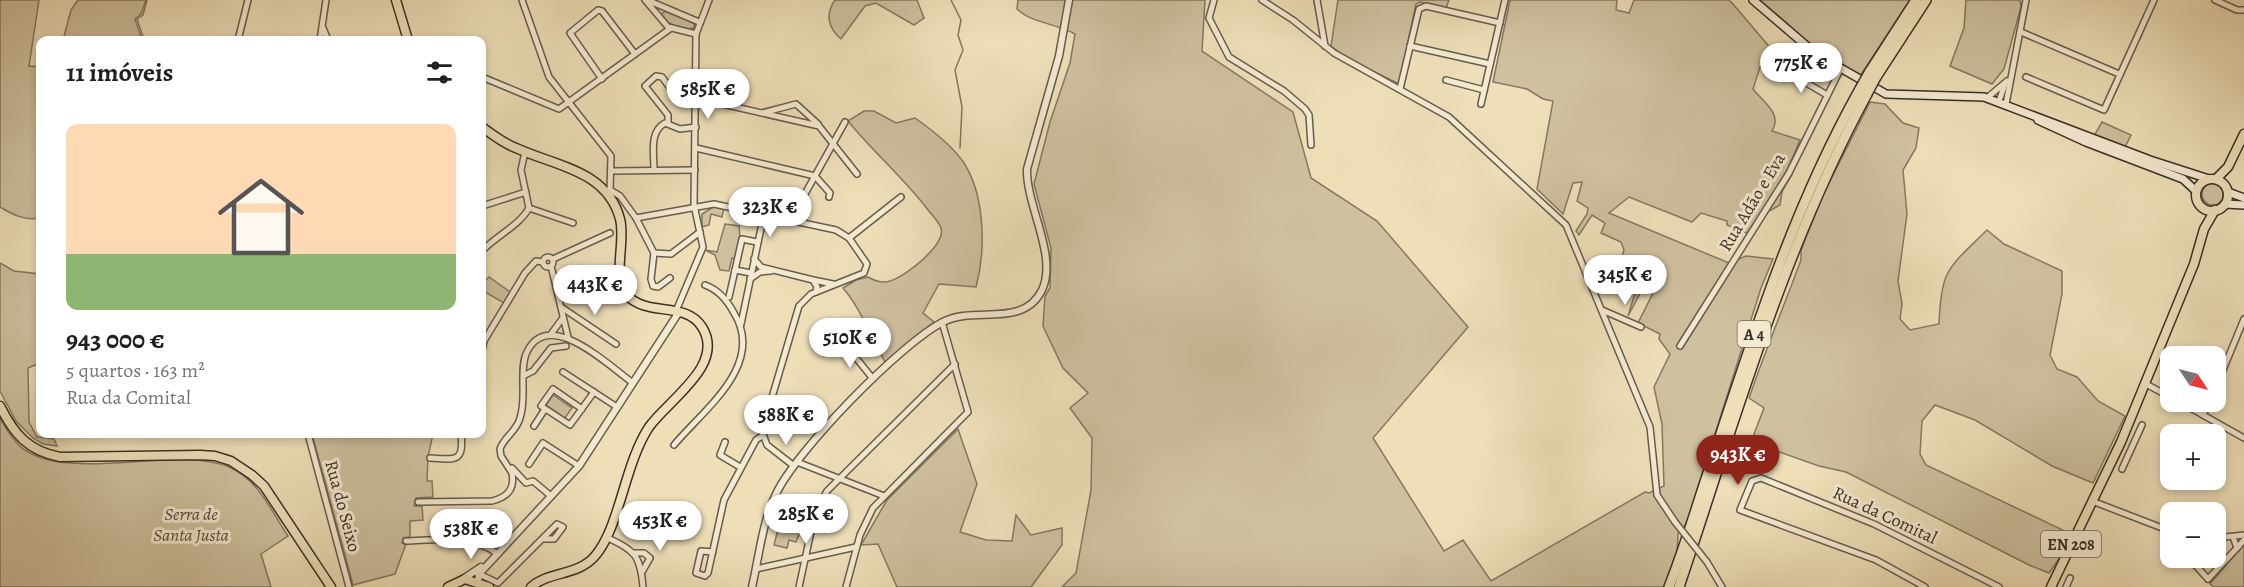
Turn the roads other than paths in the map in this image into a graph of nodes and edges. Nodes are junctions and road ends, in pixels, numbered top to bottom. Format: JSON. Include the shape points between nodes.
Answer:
{"nodes":[{"id":1,"x":248,"y":0,"type":"edge"},
{"id":2,"x":326,"y":0,"type":"edge"},
{"id":3,"x":396,"y":0,"type":"edge"},
{"id":4,"x":522,"y":0,"type":"edge"},
{"id":5,"x":646,"y":0,"type":"edge"},
{"id":6,"x":709,"y":0,"type":"edge"},
{"id":7,"x":1069,"y":0,"type":"edge"},
{"id":8,"x":1214,"y":0,"type":"edge"},
{"id":9,"x":1262,"y":0,"type":"edge"},
{"id":10,"x":1317,"y":0,"type":"edge"},
{"id":11,"x":1505,"y":0,"type":"edge"},
{"id":12,"x":1753,"y":0,"type":"edge"},
{"id":13,"x":1916,"y":0,"type":"edge"},
{"id":14,"x":1926,"y":0,"type":"edge"},
{"id":15,"x":2026,"y":0,"type":"edge"},
{"id":16,"x":2154,"y":0,"type":"edge"},
{"id":17,"x":2215,"y":0,"type":"edge"},
{"id":18,"x":663,"y":7,"type":"junction"},
{"id":19,"x":2244,"y":10,"type":"edge"},
{"id":20,"x":657,"y":15,"type":"junction"},
{"id":21,"x":699,"y":22,"type":"junction"},
{"id":22,"x":1500,"y":22,"type":"junction"},
{"id":23,"x":323,"y":28,"type":"junction"},
{"id":24,"x":671,"y":28,"type":"junction"},
{"id":25,"x":2021,"y":32,"type":"junction"},
{"id":26,"x":696,"y":34,"type":"junction"},
{"id":27,"x":239,"y":36,"type":"edge"},
{"id":28,"x":321,"y":36,"type":"edge"},
{"id":29,"x":326,"y":36,"type":"edge"},
{"id":30,"x":407,"y":36,"type":"edge"},
{"id":31,"x":1325,"y":46,"type":"junction"},
{"id":32,"x":1410,"y":46,"type":"junction"},
{"id":33,"x":635,"y":54,"type":"junction"},
{"id":34,"x":1491,"y":64,"type":"junction"},
{"id":35,"x":1841,"y":68,"type":"junction"},
{"id":36,"x":1788,"y":72,"type":"dead end"},
{"id":37,"x":2119,"y":74,"type":"junction"},
{"id":38,"x":1873,"y":75,"type":"junction"},
{"id":39,"x":2026,"y":77,"type":"dead end"},
{"id":40,"x":486,"y":79,"type":"edge"},
{"id":41,"x":602,"y":79,"type":"junction"},
{"id":42,"x":2008,"y":79,"type":"junction"},
{"id":43,"x":1446,"y":80,"type":"dead end"},
{"id":44,"x":1400,"y":90,"type":"junction"},
{"id":45,"x":1485,"y":90,"type":"junction"},
{"id":46,"x":1864,"y":92,"type":"junction"},
{"id":47,"x":1827,"y":95,"type":"junction"},
{"id":48,"x":1988,"y":98,"type":"junction"},
{"id":49,"x":696,"y":101,"type":"junction"},
{"id":50,"x":2002,"y":102,"type":"junction"},
{"id":51,"x":569,"y":103,"type":"junction"},
{"id":52,"x":1481,"y":104,"type":"dead end"},
{"id":53,"x":2023,"y":111,"type":"junction"},
{"id":54,"x":761,"y":113,"type":"junction"},
{"id":55,"x":845,"y":122,"type":"dead end"},
{"id":56,"x":668,"y":123,"type":"junction"},
{"id":57,"x":819,"y":126,"type":"junction"},
{"id":58,"x":696,"y":127,"type":"junction"},
{"id":59,"x":486,"y":130,"type":"edge"},
{"id":60,"x":2244,"y":134,"type":"edge"},
{"id":61,"x":833,"y":143,"type":"junction"},
{"id":62,"x":1311,"y":145,"type":"dead end"},
{"id":63,"x":2244,"y":146,"type":"edge"},
{"id":64,"x":696,"y":148,"type":"junction"},
{"id":65,"x":525,"y":152,"type":"junction"},
{"id":66,"x":654,"y":170,"type":"junction"},
{"id":67,"x":695,"y":170,"type":"junction"},
{"id":68,"x":612,"y":171,"type":"junction"},
{"id":69,"x":857,"y":174,"type":"dead end"},
{"id":70,"x":815,"y":176,"type":"junction"},
{"id":71,"x":2212,"y":179,"type":"junction"},
{"id":72,"x":2227,"y":189,"type":"junction"},
{"id":73,"x":609,"y":191,"type":"junction"},
{"id":74,"x":2196,"y":191,"type":"junction"},
{"id":75,"x":526,"y":192,"type":"junction"},
{"id":76,"x":829,"y":197,"type":"dead end"},
{"id":77,"x":901,"y":197,"type":"dead end"},
{"id":78,"x":2244,"y":198,"type":"edge"},
{"id":79,"x":2225,"y":204,"type":"junction"},
{"id":80,"x":486,"y":205,"type":"edge"},
{"id":81,"x":694,"y":205,"type":"junction"},
{"id":82,"x":2244,"y":205,"type":"edge"},
{"id":83,"x":529,"y":208,"type":"junction"},
{"id":84,"x":2203,"y":208,"type":"junction"},
{"id":85,"x":2215,"y":210,"type":"junction"},
{"id":86,"x":764,"y":214,"type":"junction"},
{"id":87,"x":636,"y":218,"type":"junction"},
{"id":88,"x":791,"y":219,"type":"junction"},
{"id":89,"x":573,"y":223,"type":"dead end"},
{"id":90,"x":2204,"y":229,"type":"junction"},
{"id":91,"x":700,"y":232,"type":"junction"},
{"id":92,"x":610,"y":233,"type":"dead end"},
{"id":93,"x":849,"y":238,"type":"junction"},
{"id":94,"x":757,"y":242,"type":"junction"},
{"id":95,"x":486,"y":247,"type":"edge"},
{"id":96,"x":654,"y":253,"type":"junction"},
{"id":97,"x":553,"y":259,"type":"junction"},
{"id":98,"x":754,"y":259,"type":"junction"},
{"id":99,"x":543,"y":262,"type":"junction"},
{"id":100,"x":551,"y":266,"type":"junction"},
{"id":101,"x":735,"y":270,"type":"junction"},
{"id":102,"x":772,"y":271,"type":"junction"},
{"id":103,"x":751,"y":276,"type":"junction"},
{"id":104,"x":670,"y":278,"type":"dead end"},
{"id":105,"x":813,"y":280,"type":"junction"},
{"id":106,"x":705,"y":285,"type":"dead end"},
{"id":107,"x":835,"y":285,"type":"junction"},
{"id":108,"x":816,"y":292,"type":"junction"},
{"id":109,"x":729,"y":297,"type":"dead end"},
{"id":110,"x":561,"y":307,"type":"junction"},
{"id":111,"x":1602,"y":309,"type":"junction"},
{"id":112,"x":677,"y":312,"type":"junction"},
{"id":113,"x":562,"y":319,"type":"junction"},
{"id":114,"x":2244,"y":319,"type":"edge"},
{"id":115,"x":942,"y":322,"type":"junction"},
{"id":116,"x":741,"y":324,"type":"junction"},
{"id":117,"x":1641,"y":327,"type":"dead end"},
{"id":118,"x":551,"y":334,"type":"junction"},
{"id":119,"x":568,"y":337,"type":"junction"},
{"id":120,"x":486,"y":338,"type":"edge"},
{"id":121,"x":840,"y":342,"type":"dead end"},
{"id":122,"x":616,"y":344,"type":"dead end"},
{"id":123,"x":566,"y":346,"type":"dead end"},
{"id":124,"x":1680,"y":346,"type":"dead end"},
{"id":125,"x":2226,"y":362,"type":"edge"},
{"id":126,"x":955,"y":364,"type":"junction"},
{"id":127,"x":563,"y":372,"type":"dead end"},
{"id":128,"x":525,"y":375,"type":"junction"},
{"id":129,"x":873,"y":379,"type":"junction"},
{"id":130,"x":633,"y":383,"type":"junction"},
{"id":131,"x":2146,"y":384,"type":"junction"},
{"id":132,"x":594,"y":392,"type":"junction"},
{"id":133,"x":2160,"y":392,"type":"edge"},
{"id":134,"x":0,"y":405,"type":"edge"},
{"id":135,"x":617,"y":407,"type":"junction"},
{"id":136,"x":545,"y":409,"type":"junction"},
{"id":137,"x":582,"y":409,"type":"junction"},
{"id":138,"x":2198,"y":412,"type":"edge"},
{"id":139,"x":2204,"y":412,"type":"edge"},
{"id":140,"x":2203,"y":415,"type":"junction"},
{"id":141,"x":2142,"y":425,"type":"dead end"},
{"id":142,"x":534,"y":426,"type":"dead end"},
{"id":143,"x":762,"y":436,"type":"junction"},
{"id":144,"x":309,"y":438,"type":"edge"},
{"id":145,"x":462,"y":438,"type":"edge"},
{"id":146,"x":2244,"y":438,"type":"edge"},
{"id":147,"x":725,"y":442,"type":"dead end"},
{"id":148,"x":2121,"y":442,"type":"junction"},
{"id":149,"x":674,"y":445,"type":"dead end"},
{"id":150,"x":2132,"y":447,"type":"junction"},
{"id":151,"x":430,"y":458,"type":"dead end"},
{"id":152,"x":508,"y":464,"type":"junction"},
{"id":153,"x":529,"y":464,"type":"dead end"},
{"id":154,"x":795,"y":464,"type":"junction"},
{"id":155,"x":579,"y":466,"type":"junction"},
{"id":156,"x":740,"y":467,"type":"junction"},
{"id":157,"x":2122,"y":469,"type":"dead end"},
{"id":158,"x":838,"y":478,"type":"junction"},
{"id":159,"x":551,"y":496,"type":"junction"},
{"id":160,"x":884,"y":496,"type":"junction"},
{"id":161,"x":2092,"y":501,"type":"junction"},
{"id":162,"x":418,"y":502,"type":"dead end"},
{"id":163,"x":2160,"y":527,"type":"edge"},
{"id":164,"x":2244,"y":535,"type":"edge"},
{"id":165,"x":606,"y":537,"type":"junction"},
{"id":166,"x":2226,"y":537,"type":"edge"},
{"id":167,"x":2233,"y":537,"type":"junction"},
{"id":168,"x":543,"y":538,"type":"dead end"},
{"id":169,"x":2244,"y":540,"type":"edge"},
{"id":170,"x":406,"y":541,"type":"dead end"},
{"id":171,"x":856,"y":547,"type":"junction"},
{"id":172,"x":2237,"y":548,"type":"junction"},
{"id":173,"x":713,"y":552,"type":"junction"},
{"id":174,"x":635,"y":553,"type":"junction"},
{"id":175,"x":498,"y":554,"type":"junction"},
{"id":176,"x":805,"y":558,"type":"junction"},
{"id":177,"x":756,"y":568,"type":"junction"},
{"id":178,"x":2198,"y":568,"type":"edge"},
{"id":179,"x":642,"y":572,"type":"junction"},
{"id":180,"x":2070,"y":578,"type":"dead end"},
{"id":181,"x":478,"y":579,"type":"edge"},
{"id":182,"x":546,"y":579,"type":"junction"},
{"id":183,"x":2208,"y":579,"type":"junction"},
{"id":184,"x":331,"y":587,"type":"edge"},
{"id":185,"x":349,"y":587,"type":"edge"},
{"id":186,"x":450,"y":587,"type":"edge"},
{"id":187,"x":489,"y":587,"type":"edge"},
{"id":188,"x":531,"y":587,"type":"edge"},
{"id":189,"x":538,"y":587,"type":"edge"},
{"id":190,"x":644,"y":587,"type":"edge"},
{"id":191,"x":752,"y":587,"type":"edge"},
{"id":192,"x":799,"y":587,"type":"edge"},
{"id":193,"x":846,"y":587,"type":"edge"},
{"id":194,"x":1669,"y":587,"type":"edge"},
{"id":195,"x":1679,"y":587,"type":"edge"},
{"id":196,"x":1722,"y":587,"type":"edge"},
{"id":197,"x":1925,"y":587,"type":"edge"},
{"id":198,"x":1999,"y":587,"type":"edge"},
{"id":199,"x":2051,"y":587,"type":"edge"},
{"id":200,"x":2066,"y":587,"type":"edge"},
{"id":201,"x":2207,"y":587,"type":"edge"}],
"edges":[{"from":1,"to":27,"type":"street"},
{"from":2,"to":23,"type":"street"},
{"from":3,"to":30,"type":"main road"},
{"from":4,"to":51,"type":"street","via":[[549,77]]},
{"from":5,"to":18,"type":"street"},
{"from":5,"to":20,"type":"street"},
{"from":6,"to":21,"type":"street"},
{"from":7,"to":115,"type":"street","via":[[1062,45],[1027,169],[1045,256],[1044,285],[1020,311]]},
{"from":8,"to":62,"type":"street","via":[[1209,18],[1229,57],[1299,101],[1309,115]]},
{"from":9,"to":31,"type":"street"},
{"from":10,"to":31,"type":"street"},
{"from":11,"to":22,"type":"street"},
{"from":12,"to":35,"type":"main road","via":[[1816,54]]},
{"from":13,"to":38,"type":"highway","number":"A 4"},
{"from":14,"to":38,"type":"highway","number":"A 4"},
{"from":15,"to":25,"type":"street"},
{"from":16,"to":37,"type":"street"},
{"from":17,"to":19,"type":"street"},
{"from":18,"to":20,"type":"street"},
{"from":18,"to":21,"type":"street"},
{"from":20,"to":24,"type":"street"},
{"from":21,"to":26,"type":"street"},
{"from":22,"to":32,"type":"street","via":[[1423,7],[1417,14]]},
{"from":22,"to":34,"type":"street"},
{"from":23,"to":28,"type":"street"},
{"from":23,"to":29,"type":"street"},
{"from":24,"to":26,"type":"street"},
{"from":24,"to":33,"type":"street"},
{"from":25,"to":37,"type":"street"},
{"from":25,"to":42,"type":"street"},
{"from":26,"to":49,"type":"street"},
{"from":31,"to":44,"type":"street"},
{"from":32,"to":34,"type":"street"},
{"from":32,"to":44,"type":"street"},
{"from":33,"to":41,"type":"street"},
{"from":33,"to":41,"type":"street","via":[[598,10],[570,33]]},
{"from":34,"to":45,"type":"street"},
{"from":35,"to":47,"type":"street","name":"Rua Adão e Eva"},
{"from":35,"to":48,"type":"main road","via":[[1892,95]]},
{"from":36,"to":47,"type":"street"},
{"from":37,"to":39,"type":"street","via":[[2104,110]]},
{"from":38,"to":46,"type":"highway","number":"A 4","bridge":true},
{"from":40,"to":51,"type":"street","via":[[557,109]]},
{"from":41,"to":51,"type":"street"},
{"from":42,"to":48,"type":"street"},
{"from":42,"to":50,"type":"street"},
{"from":43,"to":45,"type":"street"},
{"from":44,"to":111,"type":"street","via":[[1449,117],[1559,217],[1570,232]]},
{"from":45,"to":52,"type":"street"},
{"from":46,"to":194,"type":"highway","number":"A 4","via":[[1825,155],[1789,240]]},
{"from":46,"to":195,"type":"highway","number":"A 4","via":[[1797,242]]},
{"from":47,"to":124,"type":"street","name":"Rua Adão e Eva","via":[[1789,173]]},
{"from":48,"to":50,"type":"main road"},
{"from":49,"to":54,"type":"street"},
{"from":49,"to":56,"type":"street","via":[[681,103],[662,77],[656,76],[645,86],[668,115]]},
{"from":49,"to":58,"type":"street"},
{"from":50,"to":53,"type":"main road"},
{"from":51,"to":68,"type":"street","via":[[611,156]]},
{"from":53,"to":71,"type":"main road"},
{"from":53,"to":74,"type":"main road","via":[[2086,142],[2183,178]]},
{"from":54,"to":57,"type":"street"},
{"from":54,"to":57,"type":"street","via":[[796,104]]},
{"from":55,"to":61,"type":"street"},
{"from":56,"to":58,"type":"street","via":[[680,129]]},
{"from":56,"to":66,"type":"street","via":[[656,129]]},
{"from":57,"to":61,"type":"street"},
{"from":58,"to":64,"type":"street"},
{"from":59,"to":65,"type":"main road"},
{"from":60,"to":71,"type":"main road","via":[[2228,167]]},
{"from":61,"to":69,"type":"street"},
{"from":61,"to":70,"type":"street"},
{"from":63,"to":72,"type":"main road"},
{"from":64,"to":67,"type":"street"},
{"from":64,"to":70,"type":"street"},
{"from":65,"to":73,"type":"main road","via":[[582,172]]},
{"from":65,"to":75,"type":"street","via":[[521,171]]},
{"from":66,"to":67,"type":"street"},
{"from":66,"to":68,"type":"street"},
{"from":67,"to":81,"type":"street"},
{"from":68,"to":73,"type":"street"},
{"from":70,"to":76,"type":"street","via":[[830,193]]},
{"from":70,"to":88,"type":"street"},
{"from":71,"to":72,"type":"main road"},
{"from":71,"to":74,"type":"main road"},
{"from":72,"to":78,"type":"main road"},
{"from":72,"to":79,"type":"main road"},
{"from":73,"to":87,"type":"street","via":[[620,196]]},
{"from":73,"to":112,"type":"main road","via":[[622,227],[621,288],[642,306]]},
{"from":74,"to":84,"type":"main road","number":"EN 208"},
{"from":75,"to":80,"type":"street"},
{"from":75,"to":83,"type":"street"},
{"from":77,"to":93,"type":"street"},
{"from":79,"to":82,"type":"main road"},
{"from":79,"to":85,"type":"main road","number":"EN 208"},
{"from":81,"to":86,"type":"street","via":[[726,204]]},
{"from":81,"to":87,"type":"street"},
{"from":81,"to":91,"type":"street"},
{"from":83,"to":89,"type":"street"},
{"from":83,"to":95,"type":"street","via":[[518,223]]},
{"from":84,"to":85,"type":"main road"},
{"from":84,"to":90,"type":"main road","number":"EN 208"},
{"from":85,"to":90,"type":"main road","number":"EN 208"},
{"from":86,"to":88,"type":"street"},
{"from":86,"to":94,"type":"street"},
{"from":87,"to":96,"type":"street"},
{"from":88,"to":93,"type":"street","via":[[836,230]]},
{"from":90,"to":131,"type":"main road","number":"EN 208"},
{"from":91,"to":96,"type":"street","via":[[671,254]]},
{"from":91,"to":112,"type":"street","via":[[702,252],[682,290]]},
{"from":92,"to":97,"type":"street"},
{"from":93,"to":107,"type":"street","via":[[868,268]]},
{"from":94,"to":98,"type":"street"},
{"from":94,"to":101,"type":"street","via":[[742,238]]},
{"from":96,"to":104,"type":"street","via":[[653,286],[658,287]]},
{"from":97,"to":99,"type":"street","via":[[547,257]]},
{"from":97,"to":100,"type":"street"},
{"from":98,"to":102,"type":"street"},
{"from":98,"to":103,"type":"street"},
{"from":99,"to":100,"type":"street"},
{"from":99,"to":120,"type":"street","via":[[536,261],[525,273]]},
{"from":100,"to":110,"type":"street"},
{"from":101,"to":103,"type":"street"},
{"from":101,"to":109,"type":"street"},
{"from":102,"to":103,"type":"street"},
{"from":102,"to":105,"type":"street"},
{"from":103,"to":116,"type":"street"},
{"from":105,"to":107,"type":"street"},
{"from":105,"to":108,"type":"street"},
{"from":106,"to":116,"type":"street","via":[[723,297]]},
{"from":107,"to":108,"type":"street"},
{"from":108,"to":143,"type":"street","via":[[797,310]]},
{"from":110,"to":113,"type":"street"},
{"from":110,"to":122,"type":"street"},
{"from":111,"to":117,"type":"street"},
{"from":111,"to":196,"type":"street","bridge":true,"via":[[1650,427],[1657,495]]},
{"from":112,"to":130,"type":"street"},
{"from":112,"to":165,"type":"main road","via":[[702,327],[706,357],[700,370],[666,406],[640,442]]},
{"from":113,"to":118,"type":"street"},
{"from":113,"to":119,"type":"street"},
{"from":114,"to":125,"type":"street"},
{"from":115,"to":126,"type":"street"},
{"from":115,"to":129,"type":"street"},
{"from":116,"to":149,"type":"street","via":[[741,352],[732,380]]},
{"from":118,"to":119,"type":"street"},
{"from":118,"to":128,"type":"street","via":[[526,353]]},
{"from":119,"to":130,"type":"street"},
{"from":121,"to":129,"type":"street"},
{"from":123,"to":128,"type":"street","via":[[555,345]]},
{"from":126,"to":158,"type":"street"},
{"from":126,"to":160,"type":"street","via":[[968,412]]},
{"from":127,"to":132,"type":"street"},
{"from":128,"to":152,"type":"street","via":[[520,419],[500,449]]},
{"from":129,"to":154,"type":"street"},
{"from":130,"to":135,"type":"street"},
{"from":131,"to":133,"type":"street"},
{"from":131,"to":148,"type":"main road","number":"EN 208"},
{"from":132,"to":135,"type":"street"},
{"from":132,"to":137,"type":"street"},
{"from":134,"to":184,"type":"main road","via":[[21,440],[46,454],[215,456],[242,467],[269,494]]},
{"from":135,"to":155,"type":"street"},
{"from":136,"to":137,"type":"street","via":[[570,425]]},
{"from":136,"to":137,"type":"street","via":[[541,406],[553,389]]},
{"from":136,"to":142,"type":"street"},
{"from":138,"to":140,"type":"street"},
{"from":139,"to":140,"type":"street"},
{"from":140,"to":146,"type":"street"},
{"from":141,"to":150,"type":"street"},
{"from":143,"to":154,"type":"street","via":[[767,445]]},
{"from":143,"to":156,"type":"street"},
{"from":144,"to":185,"type":"street","name":"Rua do Seixo"},
{"from":145,"to":151,"type":"street","via":[[461,455]]},
{"from":147,"to":156,"type":"street","via":[[720,455]]},
{"from":148,"to":150,"type":"street"},
{"from":148,"to":161,"type":"main road","number":"EN 208"},
{"from":150,"to":157,"type":"street"},
{"from":152,"to":159,"type":"street","via":[[526,483],[533,481]]},
{"from":152,"to":162,"type":"street","via":[[513,483],[503,498]]},
{"from":153,"to":155,"type":"street","via":[[543,443]]},
{"from":154,"to":158,"type":"street"},
{"from":154,"to":177,"type":"street","via":[[772,504]]},
{"from":155,"to":159,"type":"street"},
{"from":156,"to":173,"type":"street","via":[[724,500]]},
{"from":158,"to":160,"type":"street"},
{"from":158,"to":176,"type":"street","via":[[814,513]]},
{"from":159,"to":175,"type":"street"},
{"from":160,"to":171,"type":"street","via":[[866,520]]},
{"from":161,"to":163,"type":"street"},
{"from":161,"to":199,"type":"main road","number":"EN 208"},
{"from":164,"to":167,"type":"street"},
{"from":165,"to":174,"type":"street"},
{"from":165,"to":182,"type":"main road","via":[[586,564]]},
{"from":166,"to":167,"type":"street"},
{"from":167,"to":172,"type":"street"},
{"from":168,"to":181,"type":"street","via":[[498,583]]},
{"from":169,"to":172,"type":"street"},
{"from":170,"to":175,"type":"street","via":[[472,541]]},
{"from":171,"to":176,"type":"street"},
{"from":171,"to":193,"type":"street"},
{"from":172,"to":183,"type":"street"},
{"from":173,"to":173,"type":"street","via":[[701,551],[696,573],[707,575]]},
{"from":174,"to":179,"type":"street"},
{"from":174,"to":179,"type":"street","via":[[650,558]]},
{"from":175,"to":181,"type":"street"},
{"from":176,"to":177,"type":"street"},
{"from":176,"to":192,"type":"street"},
{"from":177,"to":191,"type":"street"},
{"from":178,"to":183,"type":"street"},
{"from":179,"to":190,"type":"street"},
{"from":180,"to":200,"type":"street"},
{"from":181,"to":186,"type":"main road"},
{"from":181,"to":186,"type":"main road","via":[[463,579]]},
{"from":181,"to":187,"type":"main road"},
{"from":182,"to":188,"type":"main road"},
{"from":182,"to":189,"type":"main road"},
{"from":183,"to":201,"type":"street"},
{"from":197,"to":198,"type":"street","name":"Rua da Comital","via":[[1876,560],[1740,510],[1752,481],[1761,478],[1874,524]]}]}
